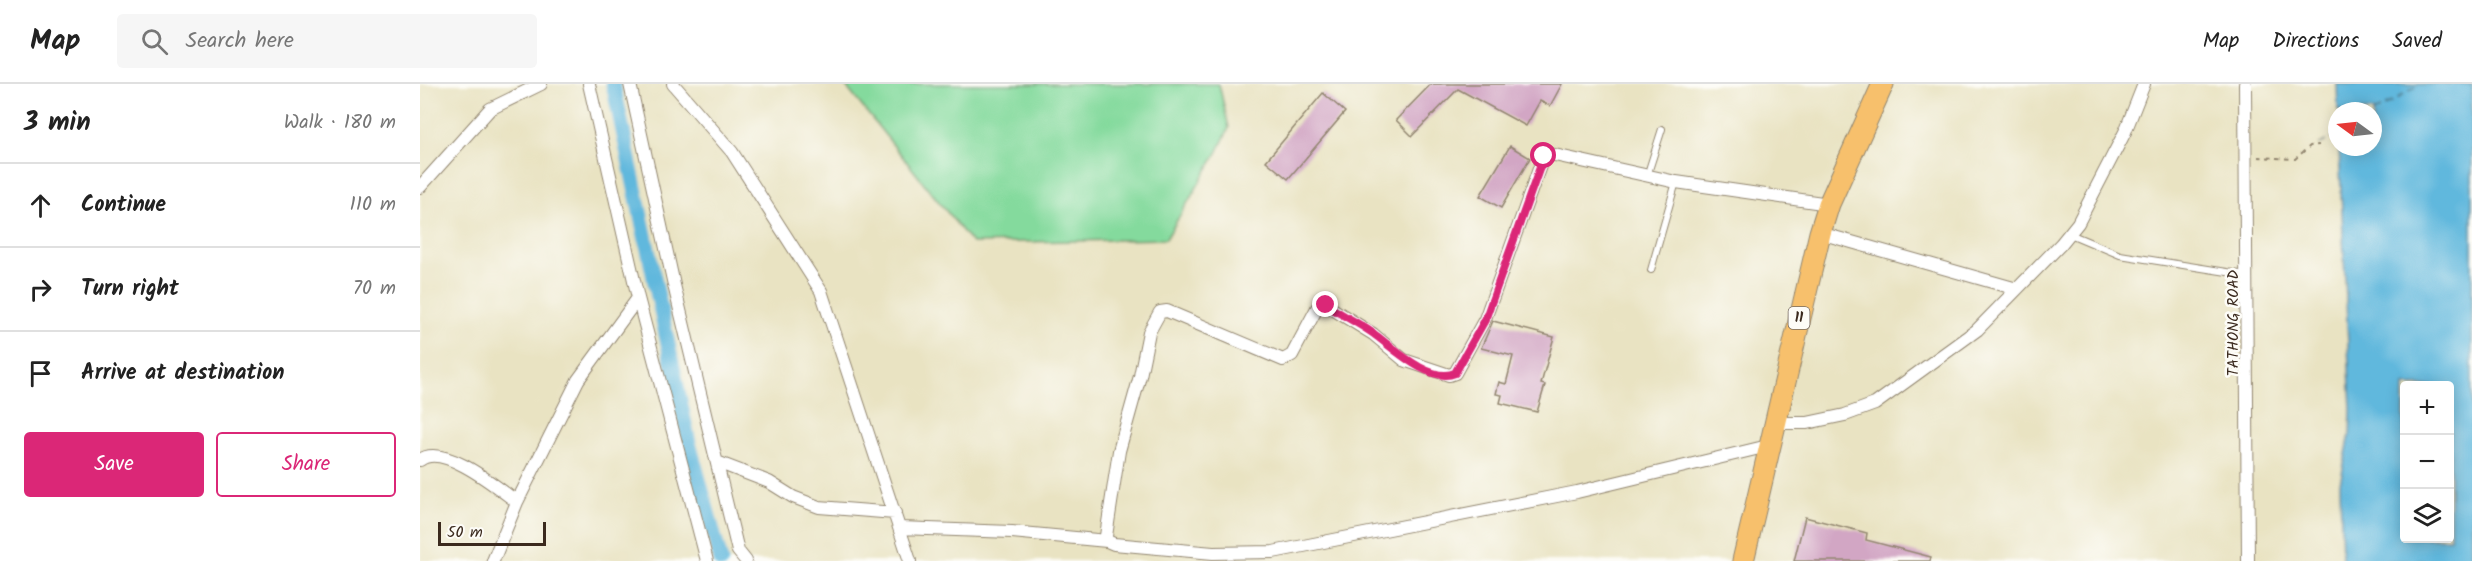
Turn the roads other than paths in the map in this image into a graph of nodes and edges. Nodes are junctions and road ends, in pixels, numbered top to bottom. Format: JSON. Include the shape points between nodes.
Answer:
{"nodes":[{"id":1,"x":541,"y":84,"type":"edge"},
{"id":2,"x":589,"y":84,"type":"edge"},
{"id":3,"x":630,"y":84,"type":"edge"},
{"id":4,"x":673,"y":84,"type":"edge"},
{"id":5,"x":1883,"y":84,"type":"edge"},
{"id":6,"x":2144,"y":84,"type":"edge"},
{"id":7,"x":2245,"y":84,"type":"edge"},
{"id":8,"x":1662,"y":129,"type":"dead end"},
{"id":9,"x":1647,"y":176,"type":"junction"},
{"id":10,"x":1676,"y":182,"type":"junction"},
{"id":11,"x":420,"y":187,"type":"edge"},
{"id":12,"x":1829,"y":204,"type":"junction"},
{"id":13,"x":1820,"y":233,"type":"junction"},
{"id":14,"x":2070,"y":234,"type":"junction"},
{"id":15,"x":1651,"y":270,"type":"dead end"},
{"id":16,"x":2248,"y":276,"type":"junction"},
{"id":17,"x":2017,"y":289,"type":"junction"},
{"id":18,"x":638,"y":298,"type":"junction"},
{"id":19,"x":1774,"y":423,"type":"junction"},
{"id":20,"x":1768,"y":446,"type":"junction"},
{"id":21,"x":420,"y":460,"type":"edge"},
{"id":22,"x":717,"y":462,"type":"junction"},
{"id":23,"x":517,"y":502,"type":"junction"},
{"id":24,"x":896,"y":513,"type":"junction"},
{"id":25,"x":900,"y":528,"type":"junction"},
{"id":26,"x":1107,"y":541,"type":"junction"},
{"id":27,"x":1274,"y":556,"type":"edge"},
{"id":28,"x":493,"y":561,"type":"edge"},
{"id":29,"x":706,"y":561,"type":"edge"},
{"id":30,"x":746,"y":561,"type":"edge"},
{"id":31,"x":910,"y":561,"type":"edge"},
{"id":32,"x":1743,"y":561,"type":"edge"},
{"id":33,"x":2248,"y":561,"type":"edge"}],
"edges":[{"from":1,"to":11,"type":"street","via":[[490,109]]},
{"from":2,"to":18,"type":"street"},
{"from":3,"to":22,"type":"street"},
{"from":4,"to":24,"type":"street","via":[[732,152],[821,291]]},
{"from":5,"to":12,"type":"highway","number":"11"},
{"from":6,"to":14,"type":"street","via":[[2125,132]]},
{"from":7,"to":16,"type":"street","name":"TATHONG ROAD"},
{"from":8,"to":9,"type":"lane"},
{"from":9,"to":10,"type":"street"},
{"from":9,"to":26,"type":"street","via":[[1550,154],[1544,156],[1485,320],[1455,373],[1449,375],[1404,360],[1373,334],[1326,305],[1317,308],[1292,355],[1283,360],[1167,311],[1160,312],[1149,332],[1119,451]]},
{"from":10,"to":12,"type":"street"},
{"from":10,"to":15,"type":"lane"},
{"from":12,"to":13,"type":"highway","number":"11"},
{"from":13,"to":17,"type":"street"},
{"from":13,"to":19,"type":"highway","number":"11"},
{"from":14,"to":16,"type":"lane","via":[[2120,255]]},
{"from":14,"to":17,"type":"street"},
{"from":16,"to":33,"type":"street","name":"TATHONG ROAD"},
{"from":17,"to":19,"type":"street","via":[[1977,330],[1875,404],[1808,423]]},
{"from":18,"to":23,"type":"street","via":[[578,380]]},
{"from":18,"to":29,"type":"street"},
{"from":19,"to":20,"type":"highway","number":"11"},
{"from":20,"to":27,"type":"street","via":[[1577,492]]},
{"from":20,"to":32,"type":"highway","number":"11"},
{"from":21,"to":23,"type":"street","via":[[442,456],[475,472]]},
{"from":22,"to":24,"type":"street","via":[[819,507]]},
{"from":22,"to":30,"type":"street","via":[[738,551]]},
{"from":23,"to":28,"type":"street"},
{"from":24,"to":25,"type":"street"},
{"from":25,"to":26,"type":"street","via":[[1012,532]]},
{"from":25,"to":31,"type":"street"},
{"from":26,"to":27,"type":"street"}]}
